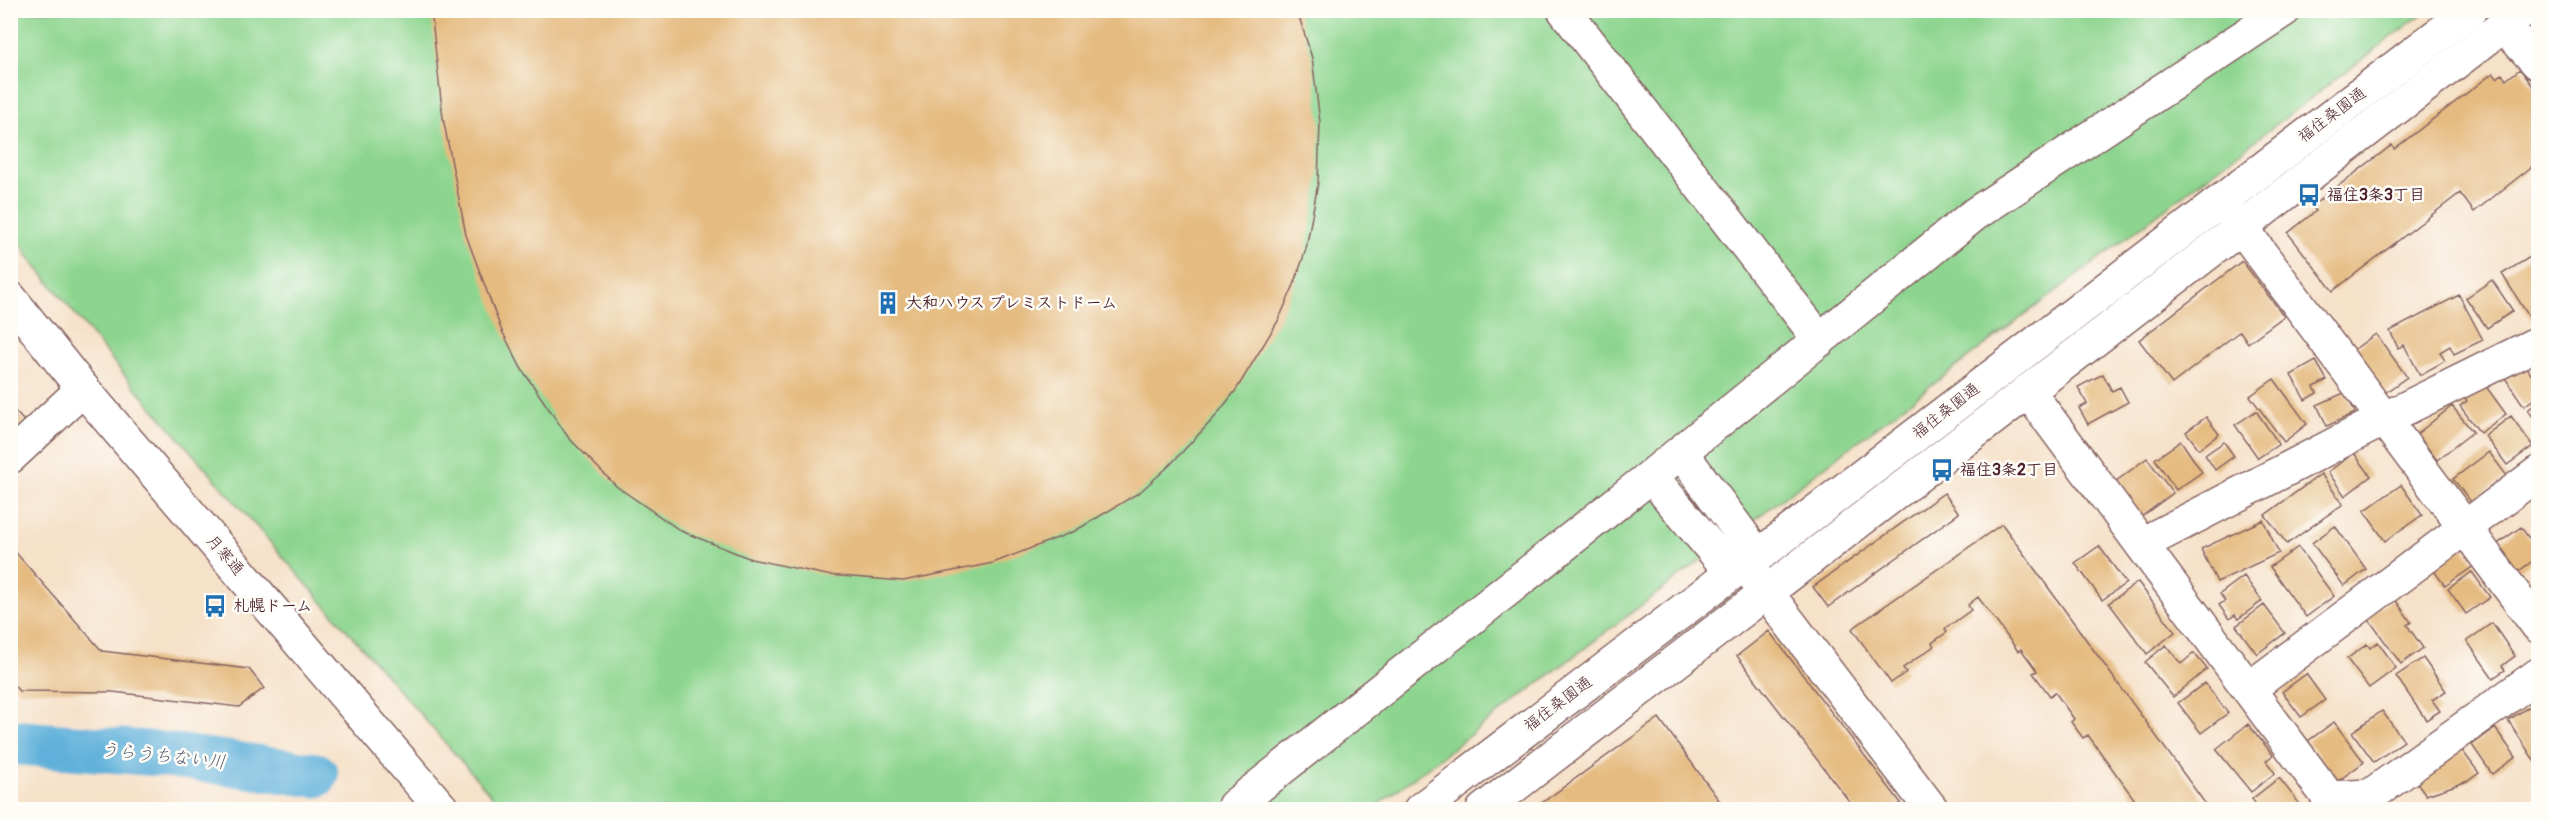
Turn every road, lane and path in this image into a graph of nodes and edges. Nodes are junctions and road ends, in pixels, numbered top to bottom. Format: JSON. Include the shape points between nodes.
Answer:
{"nodes":[{"id":1,"x":1564,"y":10,"type":"edge"},
{"id":2,"x":1583,"y":10,"type":"edge"},
{"id":3,"x":2284,"y":10,"type":"edge"},
{"id":4,"x":2470,"y":10,"type":"edge"},
{"id":5,"x":2514,"y":18,"type":"edge"},
{"id":6,"x":2538,"y":63,"type":"edge"},
{"id":7,"x":2221,"y":199,"type":"junction"},
{"id":8,"x":2242,"y":226,"type":"junction"},
{"id":9,"x":10,"y":298,"type":"edge"},
{"id":10,"x":1825,"y":336,"type":"junction"},
{"id":11,"x":2538,"y":343,"type":"edge"},
{"id":12,"x":83,"y":389,"type":"junction"},
{"id":13,"x":2028,"y":391,"type":"junction"},
{"id":14,"x":2384,"y":419,"type":"junction"},
{"id":15,"x":1681,"y":452,"type":"junction"},
{"id":16,"x":10,"y":457,"type":"edge"},
{"id":17,"x":2538,"y":473,"type":"edge"},
{"id":18,"x":1652,"y":476,"type":"junction"},
{"id":19,"x":2465,"y":526,"type":"junction"},
{"id":20,"x":2142,"y":544,"type":"junction"},
{"id":21,"x":1745,"y":564,"type":"junction"},
{"id":22,"x":1767,"y":590,"type":"junction"},
{"id":23,"x":2538,"y":626,"type":"edge"},
{"id":24,"x":2538,"y":675,"type":"edge"},
{"id":25,"x":2250,"y":688,"type":"junction"},
{"id":26,"x":1234,"y":806,"type":"dead end"},
{"id":27,"x":1928,"y":808,"type":"edge"},
{"id":28,"x":1423,"y":809,"type":"edge"},
{"id":29,"x":443,"y":810,"type":"edge"},
{"id":30,"x":1483,"y":810,"type":"edge"}],
"edges":[{"from":1,"to":10,"type":"main road"},
{"from":2,"to":10,"type":"main road"},
{"from":3,"to":10,"type":"main road","via":[[1975,214]]},
{"from":4,"to":7,"type":"main road","name":"福住桑園通"},
{"from":5,"to":6,"type":"main road"},
{"from":5,"to":8,"type":"main road","name":"福住桑園通"},
{"from":7,"to":8,"type":"main road"},
{"from":7,"to":21,"type":"main road","name":"福住桑園通"},
{"from":8,"to":13,"type":"main road","name":"福住桑園通"},
{"from":8,"to":14,"type":"main road"},
{"from":9,"to":12,"type":"main road","name":"月寒通"},
{"from":10,"to":15,"type":"main road"},
{"from":11,"to":14,"type":"main road"},
{"from":12,"to":16,"type":"main road"},
{"from":12,"to":29,"type":"main road","name":"月寒通"},
{"from":13,"to":20,"type":"main road"},
{"from":13,"to":22,"type":"main road","name":"福住桑園通"},
{"from":14,"to":19,"type":"main road"},
{"from":14,"to":20,"type":"main road"},
{"from":15,"to":18,"type":"main road"},
{"from":15,"to":21,"type":"main road"},
{"from":17,"to":19,"type":"main road"},
{"from":18,"to":21,"type":"main road"},
{"from":18,"to":26,"type":"main road"},
{"from":19,"to":23,"type":"main road"},
{"from":19,"to":25,"type":"main road"},
{"from":20,"to":25,"type":"main road"},
{"from":21,"to":22,"type":"main road"},
{"from":21,"to":28,"type":"main road","name":"福住桑園通"},
{"from":22,"to":27,"type":"main road"},
{"from":22,"to":30,"type":"main road","name":"福住桑園通"},
{"from":24,"to":25,"type":"main road","via":[[2370,796],[2329,798]]}]}
